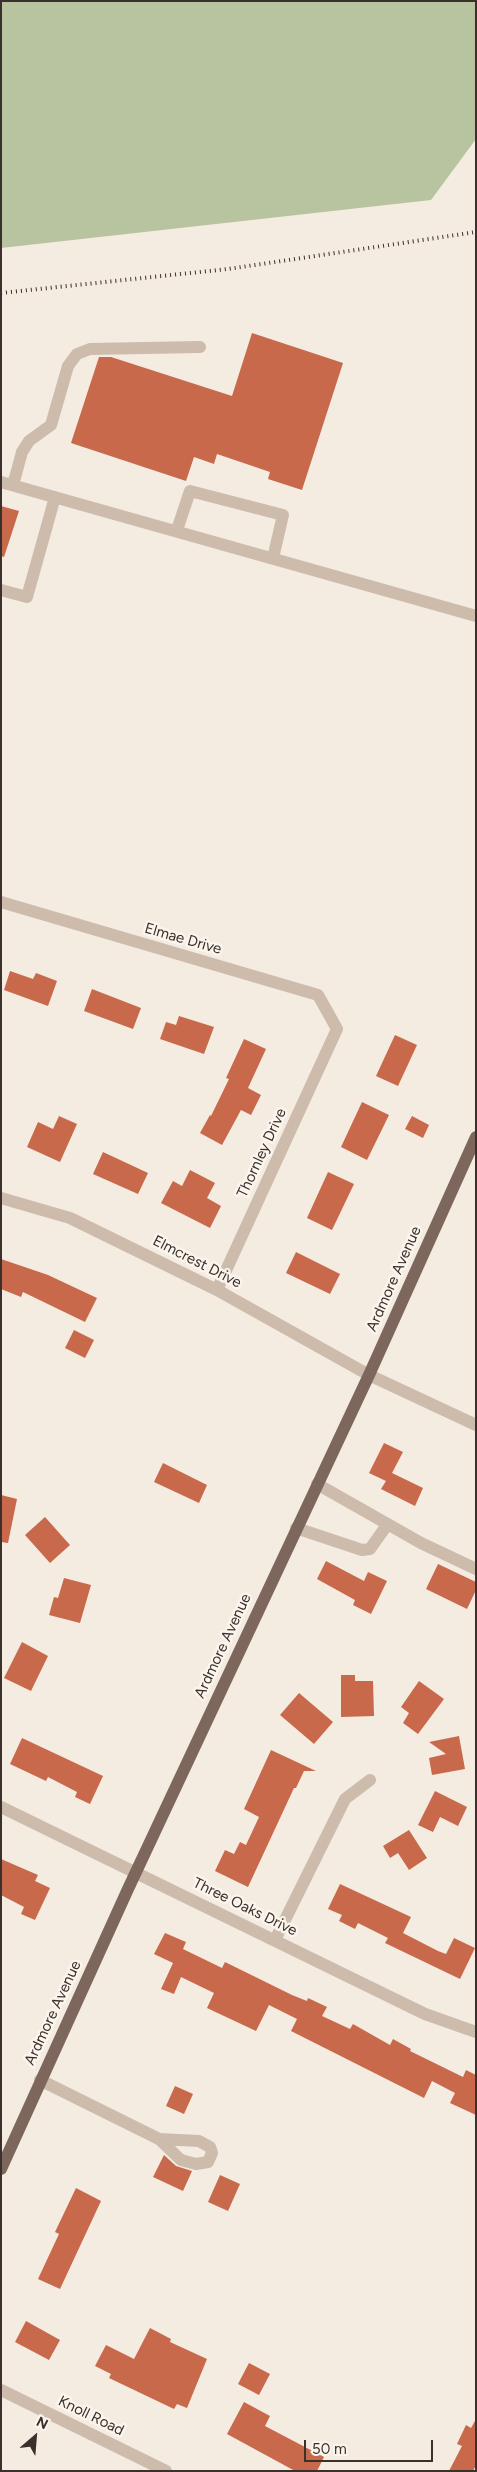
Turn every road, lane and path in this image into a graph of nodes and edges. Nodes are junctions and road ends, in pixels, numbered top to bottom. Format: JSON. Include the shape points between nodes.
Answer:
{"nodes":[{"id":1,"x":200,"y":347,"type":"dead end"},
{"id":2,"x":7,"y":484,"type":"edge"},
{"id":3,"x":55,"y":497,"type":"junction"},
{"id":4,"x":177,"y":530,"type":"junction"},
{"id":5,"x":273,"y":558,"type":"junction"},
{"id":6,"x":1,"y":590,"type":"edge"},
{"id":7,"x":476,"y":616,"type":"edge"},
{"id":8,"x":1,"y":902,"type":"edge"},
{"id":9,"x":337,"y":1029,"type":"joint"},
{"id":10,"x":476,"y":1137,"type":"edge"},
{"id":11,"x":1,"y":1198,"type":"edge"},
{"id":12,"x":218,"y":1290,"type":"junction"},
{"id":13,"x":369,"y":1374,"type":"junction"},
{"id":14,"x":476,"y":1424,"type":"edge"},
{"id":15,"x":317,"y":1484,"type":"junction"},
{"id":16,"x":387,"y":1525,"type":"junction"},
{"id":17,"x":296,"y":1528,"type":"junction"},
{"id":18,"x":476,"y":1569,"type":"edge"},
{"id":19,"x":370,"y":1780,"type":"dead end"},
{"id":20,"x":1,"y":1807,"type":"edge"},
{"id":21,"x":136,"y":1872,"type":"junction"},
{"id":22,"x":276,"y":1940,"type":"junction"},
{"id":23,"x":476,"y":2032,"type":"edge"},
{"id":24,"x":40,"y":2080,"type":"junction"},
{"id":25,"x":159,"y":2139,"type":"dead end"},
{"id":26,"x":1,"y":2169,"type":"edge"},
{"id":27,"x":1,"y":2390,"type":"edge"},
{"id":28,"x":166,"y":2471,"type":"edge"}],
"edges":[{"from":1,"to":2,"type":"street","via":[[90,349],[77,354],[68,366],[51,425],[29,440]]},
{"from":2,"to":3,"type":"street"},
{"from":3,"to":4,"type":"street"},
{"from":3,"to":6,"type":"street","via":[[27,597]]},
{"from":4,"to":5,"type":"street"},
{"from":4,"to":5,"type":"street","via":[[190,491],[283,515]]},
{"from":5,"to":7,"type":"street"},
{"from":8,"to":9,"type":"street","name":"Elmae Drive","via":[[318,996]]},
{"from":9,"to":12,"type":"street","name":"Thornley Drive"},
{"from":10,"to":13,"type":"main road","name":"Ardmore Avenue"},
{"from":11,"to":12,"type":"street","name":"Elmcrest Drive","via":[[70,1218]]},
{"from":12,"to":13,"type":"street","name":"Elmcrest Drive"},
{"from":13,"to":14,"type":"street","name":"Elmcrest Drive"},
{"from":13,"to":15,"type":"main road","name":"Ardmore Avenue"},
{"from":15,"to":16,"type":"street"},
{"from":15,"to":17,"type":"main road","name":"Ardmore Avenue"},
{"from":16,"to":17,"type":"street","via":[[370,1548],[362,1550]]},
{"from":16,"to":18,"type":"street"},
{"from":17,"to":21,"type":"main road","name":"Ardmore Avenue"},
{"from":19,"to":22,"type":"street","via":[[345,1798]]},
{"from":20,"to":21,"type":"street","name":"Three Oaks Drive"},
{"from":21,"to":22,"type":"street","name":"Three Oaks Drive"},
{"from":21,"to":24,"type":"main road","name":"Ardmore Avenue"},
{"from":22,"to":23,"type":"street","name":"Three Oaks Drive","via":[[425,2014]]},
{"from":24,"to":25,"type":"street"},
{"from":24,"to":26,"type":"main road","name":"Ardmore Avenue"},
{"from":27,"to":28,"type":"street","name":"Knoll Road"}]}
